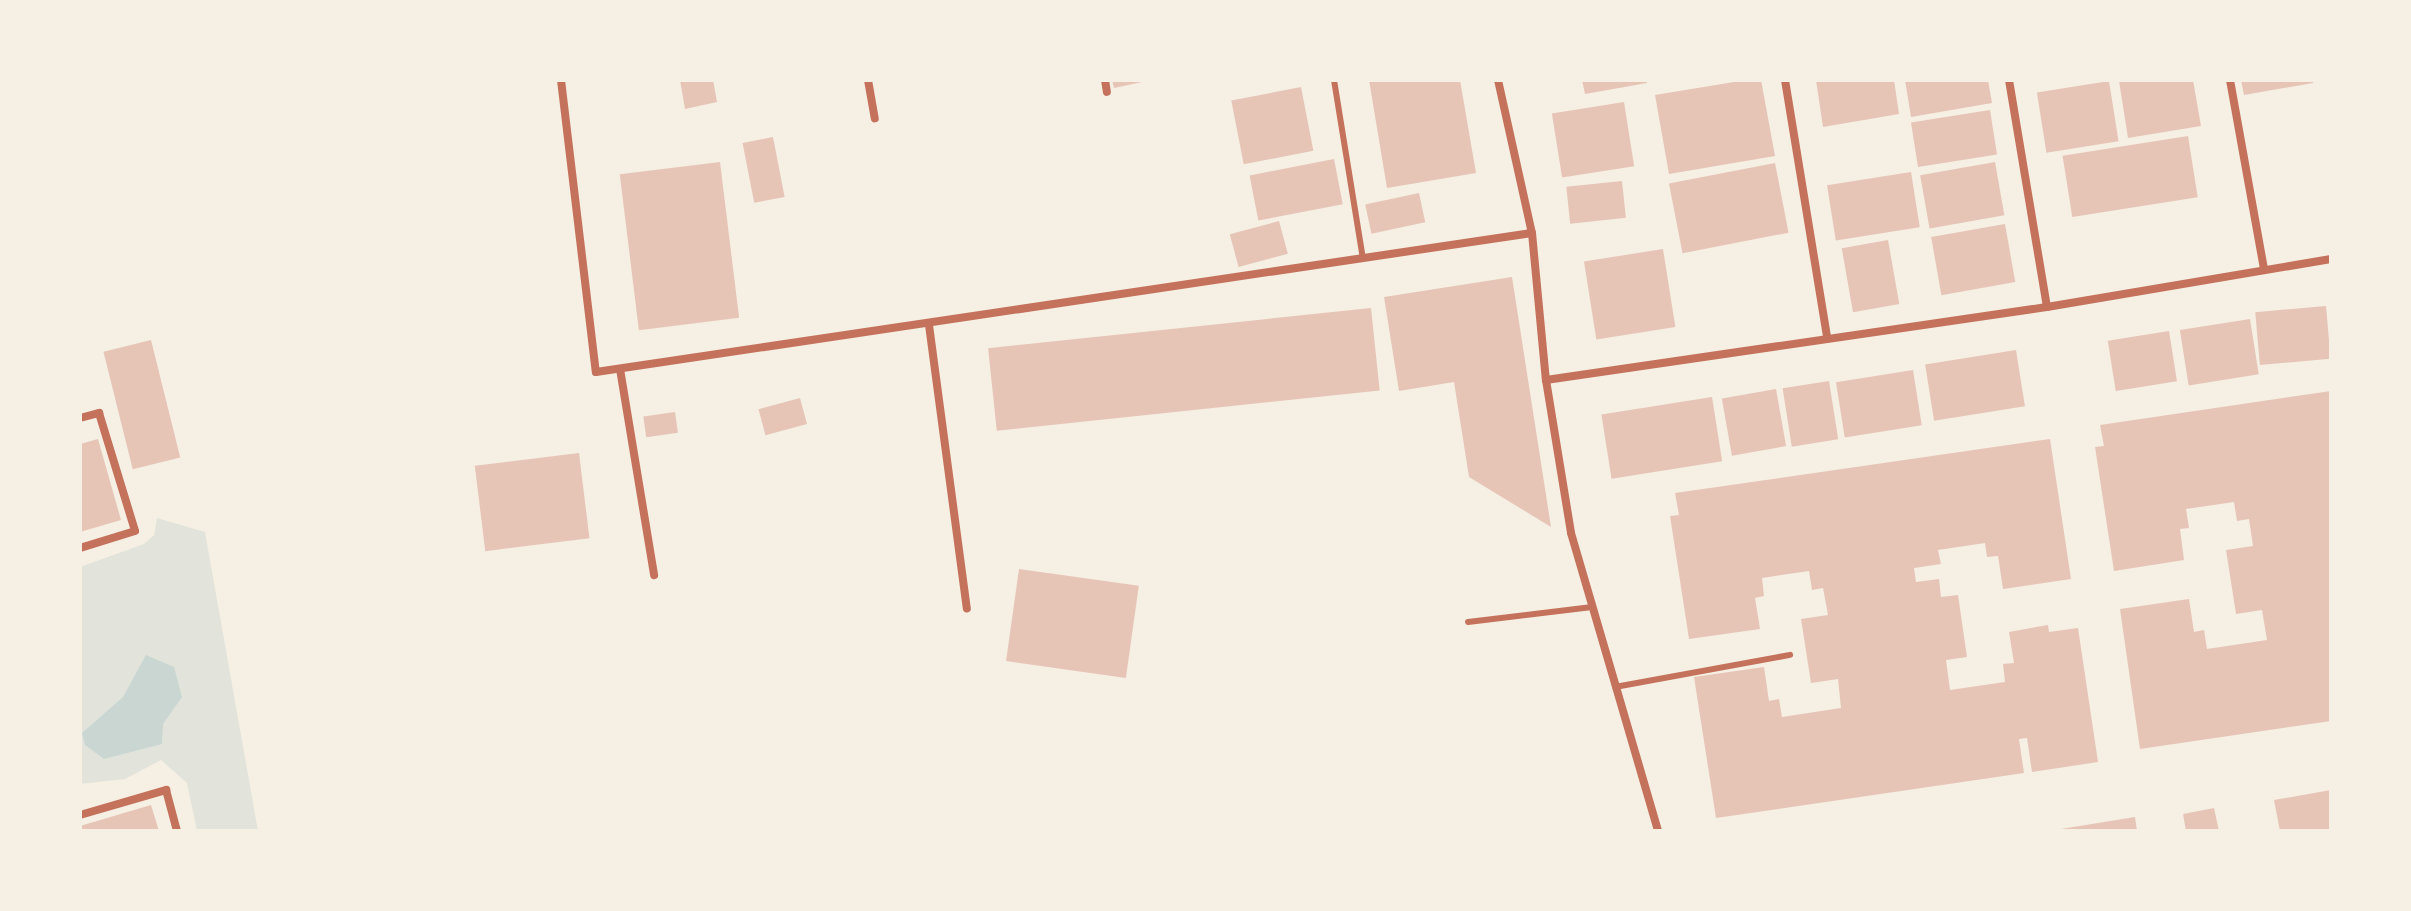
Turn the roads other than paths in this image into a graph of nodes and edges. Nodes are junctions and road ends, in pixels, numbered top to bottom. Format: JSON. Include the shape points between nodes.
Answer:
{"nodes":[{"id":1,"x":561,"y":80,"type":"edge"},
{"id":2,"x":868,"y":80,"type":"edge"},
{"id":3,"x":1105,"y":80,"type":"edge"},
{"id":4,"x":1334,"y":80,"type":"edge"},
{"id":5,"x":1498,"y":80,"type":"edge"},
{"id":6,"x":1785,"y":80,"type":"edge"},
{"id":7,"x":2009,"y":80,"type":"edge"},
{"id":8,"x":2230,"y":80,"type":"edge"},
{"id":9,"x":1107,"y":92,"type":"dead end"},
{"id":10,"x":875,"y":118,"type":"dead end"},
{"id":11,"x":1532,"y":233,"type":"junction"},
{"id":12,"x":1363,"y":259,"type":"junction"},
{"id":13,"x":2331,"y":259,"type":"edge"},
{"id":14,"x":2264,"y":269,"type":"junction"},
{"id":15,"x":2047,"y":307,"type":"junction"},
{"id":16,"x":929,"y":325,"type":"junction"},
{"id":17,"x":1827,"y":337,"type":"junction"},
{"id":18,"x":620,"y":369,"type":"junction"},
{"id":19,"x":1546,"y":380,"type":"junction"},
{"id":20,"x":80,"y":418,"type":"edge"},
{"id":21,"x":80,"y":548,"type":"edge"},
{"id":22,"x":654,"y":575,"type":"dead end"},
{"id":23,"x":1592,"y":607,"type":"junction"},
{"id":24,"x":967,"y":608,"type":"dead end"},
{"id":25,"x":1468,"y":622,"type":"dead end"},
{"id":26,"x":1790,"y":655,"type":"dead end"},
{"id":27,"x":1615,"y":687,"type":"junction"},
{"id":28,"x":80,"y":815,"type":"edge"},
{"id":29,"x":177,"y":831,"type":"edge"},
{"id":30,"x":1658,"y":831,"type":"edge"}],
"edges":[{"from":1,"to":18,"type":"street","via":[[596,372]]},
{"from":2,"to":10,"type":"street"},
{"from":3,"to":9,"type":"street"},
{"from":4,"to":12,"type":"lane"},
{"from":5,"to":11,"type":"street"},
{"from":6,"to":17,"type":"street"},
{"from":7,"to":15,"type":"street"},
{"from":8,"to":14,"type":"street"},
{"from":11,"to":12,"type":"street"},
{"from":11,"to":19,"type":"street"},
{"from":12,"to":16,"type":"street"},
{"from":13,"to":14,"type":"street"},
{"from":14,"to":15,"type":"street"},
{"from":15,"to":17,"type":"street"},
{"from":16,"to":18,"type":"street"},
{"from":16,"to":24,"type":"street"},
{"from":17,"to":19,"type":"street"},
{"from":18,"to":22,"type":"street"},
{"from":19,"to":23,"type":"street","via":[[1571,533]]},
{"from":20,"to":21,"type":"street","via":[[99,413],[135,531]]},
{"from":23,"to":25,"type":"lane"},
{"from":23,"to":27,"type":"street"},
{"from":26,"to":27,"type":"lane"},
{"from":27,"to":30,"type":"street"},
{"from":28,"to":29,"type":"street","via":[[166,790]]}]}
